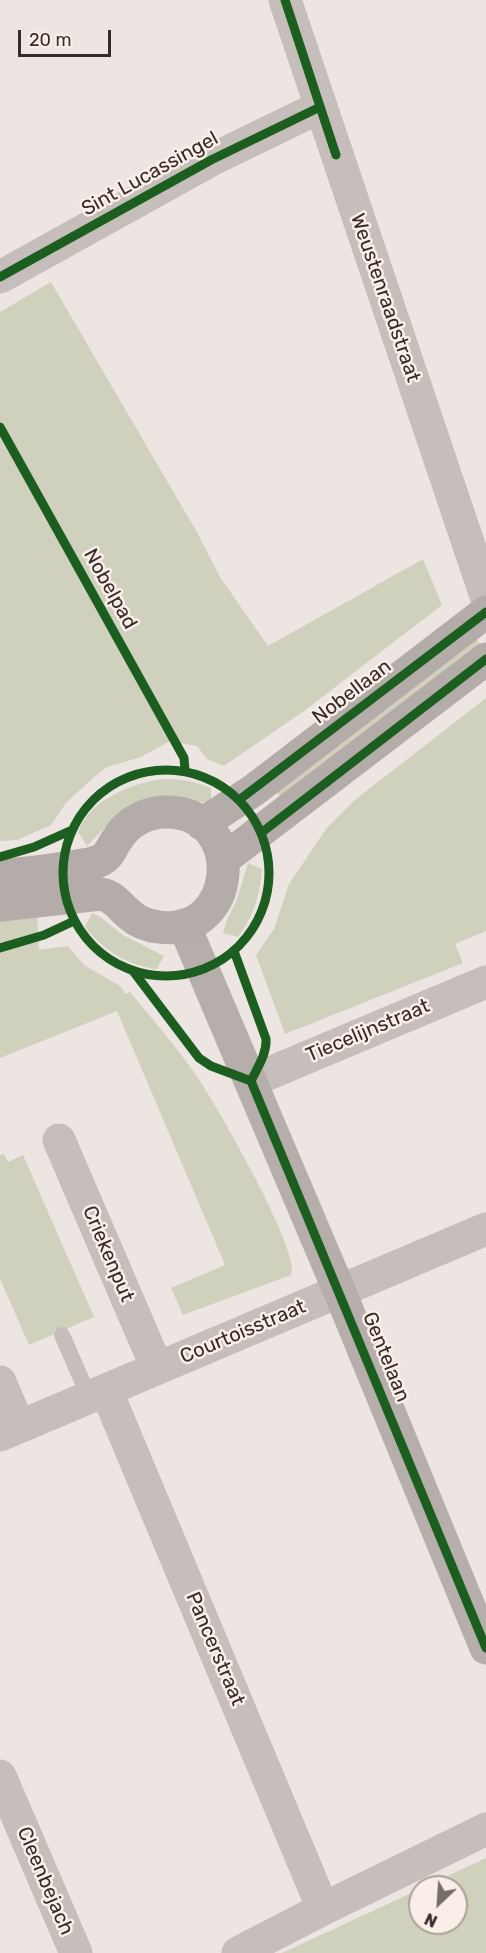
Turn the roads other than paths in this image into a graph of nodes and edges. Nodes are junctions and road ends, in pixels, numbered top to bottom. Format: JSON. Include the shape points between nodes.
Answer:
{"nodes":[{"id":1,"x":285,"y":0,"type":"edge"},
{"id":2,"x":320,"y":107,"type":"junction"},
{"id":3,"x":0,"y":277,"type":"edge"},
{"id":4,"x":486,"y":596,"type":"edge"},
{"id":5,"x":486,"y":612,"type":"edge"},
{"id":6,"x":486,"y":658,"type":"edge"},
{"id":7,"x":202,"y":824,"type":"junction"},
{"id":8,"x":224,"y":860,"type":"junction"},
{"id":9,"x":0,"y":876,"type":"edge"},
{"id":10,"x":0,"y":905,"type":"edge"},
{"id":11,"x":184,"y":925,"type":"junction"},
{"id":12,"x":486,"y":982,"type":"edge"},
{"id":13,"x":251,"y":1081,"type":"junction"},
{"id":14,"x":59,"y":1140,"type":"dead end"},
{"id":15,"x":486,"y":1229,"type":"edge"},
{"id":16,"x":339,"y":1290,"type":"junction"},
{"id":17,"x":62,"y":1335,"type":"dead end"},
{"id":18,"x":157,"y":1368,"type":"junction"},
{"id":19,"x":0,"y":1382,"type":"edge"},
{"id":20,"x":98,"y":1394,"type":"junction"},
{"id":21,"x":9,"y":1431,"type":"edge"},
{"id":22,"x":486,"y":1648,"type":"edge"},
{"id":23,"x":0,"y":1776,"type":"edge"},
{"id":24,"x":486,"y":1829,"type":"edge"},
{"id":25,"x":323,"y":1909,"type":"junction"},
{"id":26,"x":76,"y":1953,"type":"edge"},
{"id":27,"x":238,"y":1953,"type":"edge"}],
"edges":[{"from":1,"to":2,"type":"street","name":"Weustenraadstraat"},
{"from":2,"to":3,"type":"street","name":"Sint Lucassingel","via":[[211,160]]},
{"from":2,"to":4,"type":"street","name":"Weustenraadstraat"},
{"from":5,"to":7,"type":"main road","name":"Nobellaan","via":[[254,790]]},
{"from":6,"to":8,"type":"main road"},
{"from":7,"to":8,"type":"main road","via":[[218,844]]},
{"from":7,"to":9,"type":"main road","via":[[170,812],[152,813],[123,831],[111,852],[94,863]]},
{"from":8,"to":11,"type":"main road","via":[[217,897],[206,912]]},
{"from":10,"to":11,"type":"main road","via":[[102,894],[150,925]]},
{"from":11,"to":13,"type":"street","name":"Gentelaan"},
{"from":12,"to":13,"type":"street","name":"Tiecelijnstraat"},
{"from":13,"to":16,"type":"street","name":"Gentelaan"},
{"from":14,"to":18,"type":"street","name":"Criekenput"},
{"from":15,"to":16,"type":"street","name":"Courtoisstraat"},
{"from":16,"to":18,"type":"street","name":"Courtoisstraat"},
{"from":16,"to":22,"type":"street","name":"Gentelaan"},
{"from":17,"to":20,"type":"lane"},
{"from":18,"to":20,"type":"street","name":"Courtoisstraat"},
{"from":19,"to":21,"type":"street"},
{"from":20,"to":21,"type":"street","name":"Courtoisstraat"},
{"from":20,"to":25,"type":"street","name":"Pancerstraat"},
{"from":23,"to":26,"type":"street","name":"Cleenbejach"},
{"from":24,"to":25,"type":"street"},
{"from":25,"to":27,"type":"street"}]}
